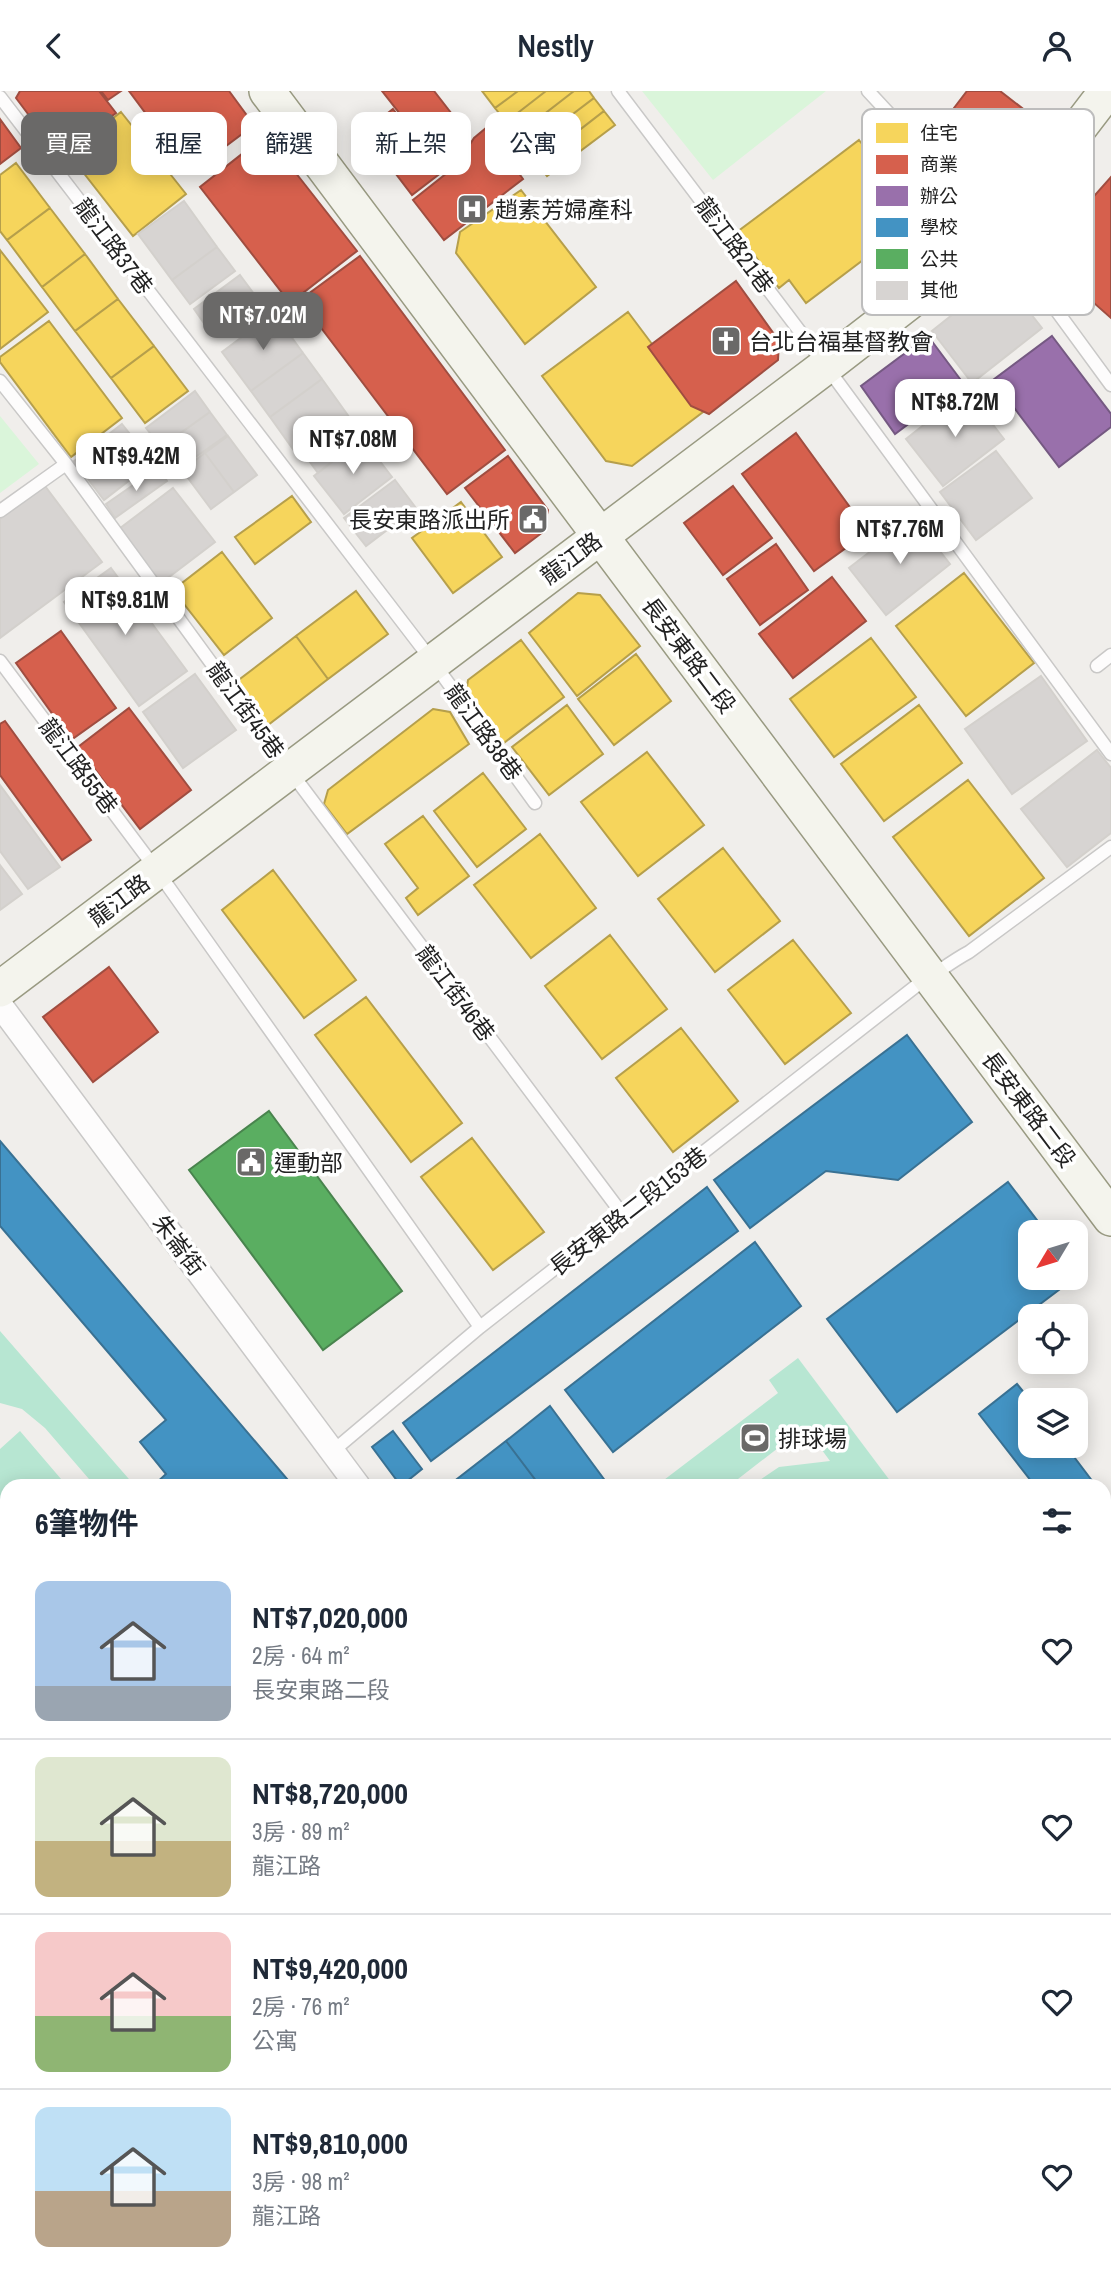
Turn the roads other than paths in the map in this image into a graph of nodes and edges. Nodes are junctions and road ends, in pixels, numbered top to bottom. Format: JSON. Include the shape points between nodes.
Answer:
{"nodes":[{"id":1,"x":267,"y":91,"type":"edge"},
{"id":2,"x":296,"y":91,"type":"edge"},
{"id":3,"x":618,"y":91,"type":"edge"},
{"id":4,"x":868,"y":91,"type":"edge"},
{"id":5,"x":1107,"y":91,"type":"edge"},
{"id":6,"x":0,"y":97,"type":"edge"},
{"id":7,"x":885,"y":109,"type":"edge"},
{"id":8,"x":1093,"y":109,"type":"edge"},
{"id":9,"x":892,"y":315,"type":"edge"},
{"id":10,"x":1060,"y":315,"type":"edge"},
{"id":11,"x":826,"y":366,"type":"junction"},
{"id":12,"x":0,"y":381,"type":"edge"},
{"id":13,"x":1111,"y":385,"type":"edge"},
{"id":14,"x":66,"y":464,"type":"junction"},
{"id":15,"x":0,"y":511,"type":"edge"},
{"id":16,"x":609,"y":529,"type":"junction"},
{"id":17,"x":1111,"y":655,"type":"edge"},
{"id":18,"x":0,"y":661,"type":"edge"},
{"id":19,"x":433,"y":662,"type":"junction"},
{"id":20,"x":1097,"y":666,"type":"dead end"},
{"id":21,"x":1111,"y":754,"type":"edge"},
{"id":22,"x":290,"y":771,"type":"junction"},
{"id":23,"x":534,"y":803,"type":"dead end"},
{"id":24,"x":1111,"y":847,"type":"edge"},
{"id":25,"x":158,"y":872,"type":"junction"},
{"id":26,"x":939,"y":970,"type":"junction"},
{"id":27,"x":0,"y":989,"type":"edge"},
{"id":28,"x":0,"y":1005,"type":"edge"},
{"id":29,"x":1111,"y":1179,"type":"edge"},
{"id":30,"x":623,"y":1215,"type":"junction"},
{"id":31,"x":1111,"y":1219,"type":"edge"},
{"id":32,"x":480,"y":1327,"type":"junction"},
{"id":33,"x":332,"y":1451,"type":"junction"},
{"id":34,"x":353,"y":1479,"type":"edge"}],
"edges":[{"from":1,"to":16,"type":"street","name":"長安東路二段"},
{"from":2,"to":16,"type":"street","name":"長安東路二段"},
{"from":3,"to":11,"type":"lane","name":"龍江路21巷"},
{"from":4,"to":7,"type":"lane"},
{"from":5,"to":8,"type":"street","name":"龍江路"},
{"from":6,"to":19,"type":"lane","name":"龍江路37巷"},
{"from":9,"to":11,"type":"street","name":"龍江路"},
{"from":10,"to":13,"type":"lane"},
{"from":11,"to":16,"type":"street","name":"龍江路"},
{"from":11,"to":21,"type":"lane","name":"龍江路21巷"},
{"from":12,"to":14,"type":"lane","name":"龍江街45巷"},
{"from":14,"to":15,"type":"lane"},
{"from":14,"to":22,"type":"lane","name":"龍江街45巷"},
{"from":16,"to":19,"type":"street","name":"龍江路"},
{"from":16,"to":26,"type":"street","name":"長安東路二段"},
{"from":17,"to":20,"type":"lane"},
{"from":18,"to":25,"type":"lane","name":"龍江路55巷"},
{"from":19,"to":22,"type":"street","name":"龍江路"},
{"from":19,"to":23,"type":"lane","name":"龍江路38巷"},
{"from":22,"to":25,"type":"street","name":"龍江路"},
{"from":22,"to":30,"type":"lane","name":"龍江街46巷"},
{"from":24,"to":26,"type":"lane","name":"長安東路二段153巷"},
{"from":25,"to":27,"type":"street","name":"龍江路"},
{"from":25,"to":32,"type":"lane","name":"龍江路55巷"},
{"from":26,"to":29,"type":"street","name":"長安東路二段"},
{"from":26,"to":30,"type":"lane","name":"長安東路二段153巷"},
{"from":26,"to":31,"type":"street","name":"長安東路二段"},
{"from":28,"to":33,"type":"street","name":"朱崙街"},
{"from":30,"to":32,"type":"lane","name":"長安東路二段153巷"},
{"from":32,"to":33,"type":"lane","name":"長安東路二段153巷"},
{"from":33,"to":34,"type":"street","name":"朱崙街"}]}
